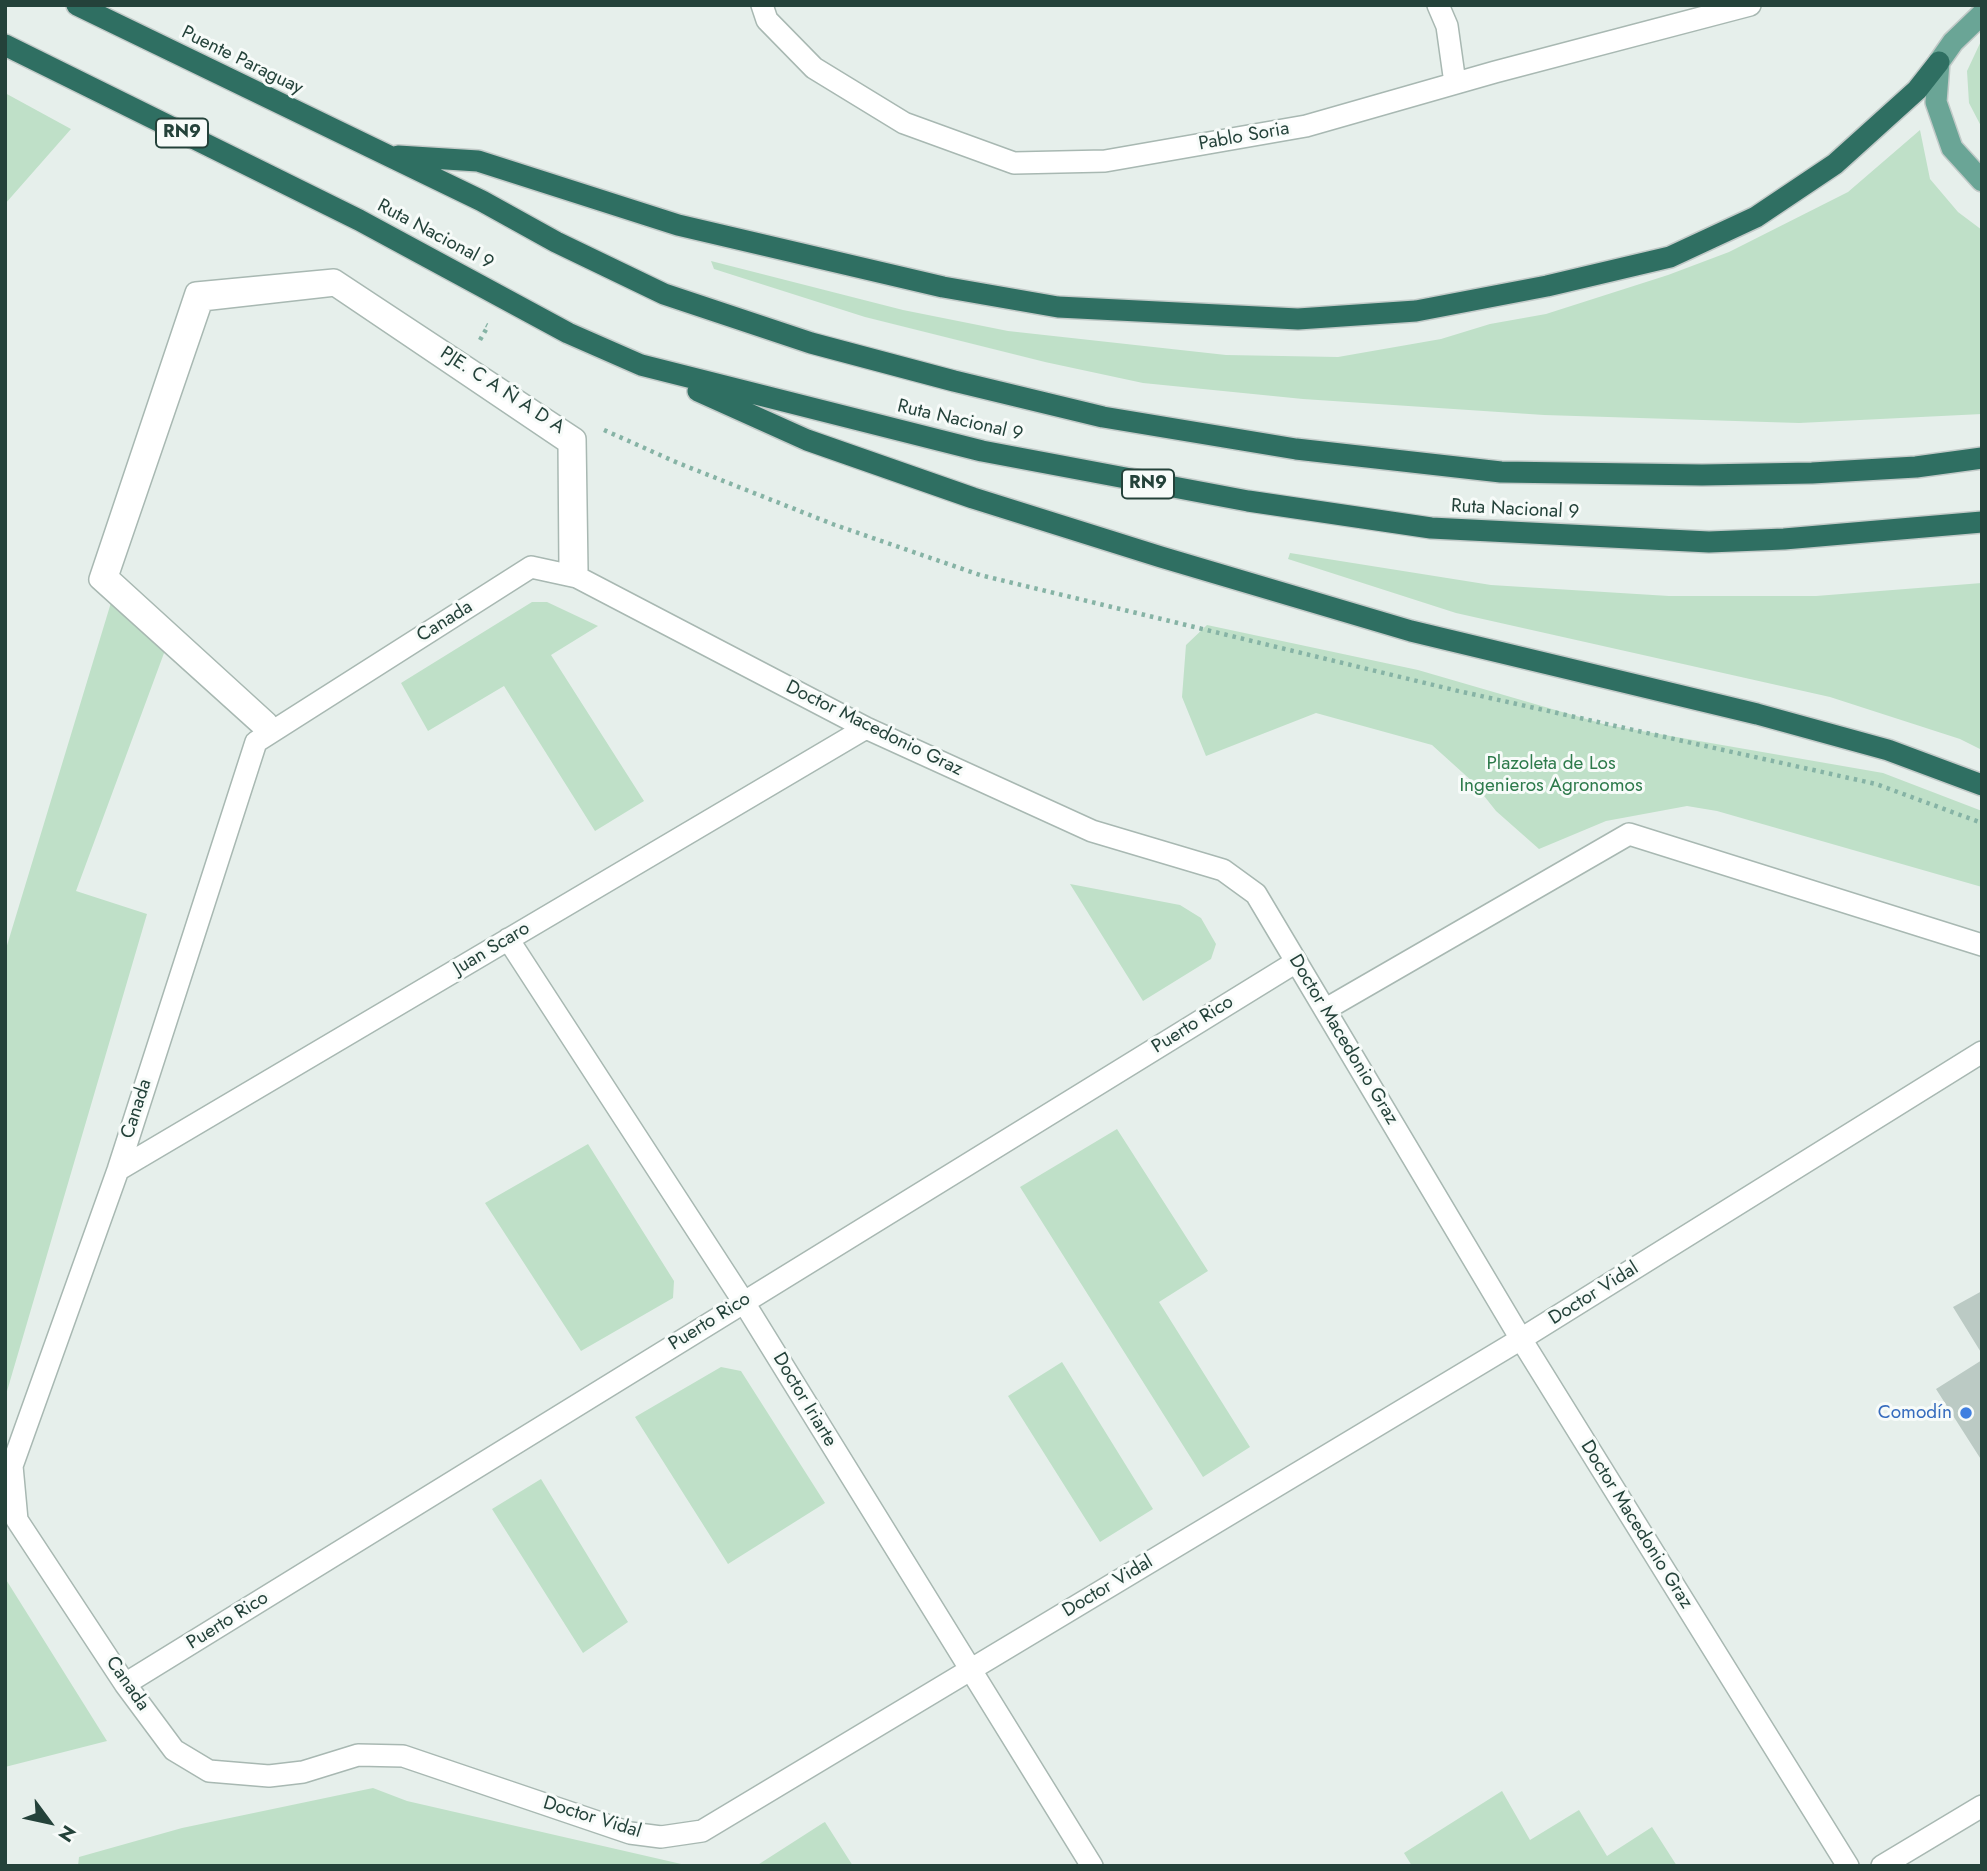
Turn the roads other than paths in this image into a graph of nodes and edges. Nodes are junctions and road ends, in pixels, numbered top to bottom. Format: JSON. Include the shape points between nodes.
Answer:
{"nodes":[{"id":1,"x":77,"y":5,"type":"edge"},
{"id":2,"x":1438,"y":5,"type":"edge"},
{"id":3,"x":1750,"y":5,"type":"edge"},
{"id":4,"x":764,"y":13,"type":"edge"},
{"id":5,"x":1981,"y":14,"type":"edge"},
{"id":6,"x":5,"y":46,"type":"edge"},
{"id":7,"x":1939,"y":62,"type":"junction"},
{"id":8,"x":1455,"y":83,"type":"junction"},
{"id":9,"x":389,"y":156,"type":"junction"},
{"id":10,"x":1982,"y":181,"type":"edge"},
{"id":11,"x":641,"y":365,"type":"junction"},
{"id":12,"x":1982,"y":458,"type":"edge"},
{"id":13,"x":1982,"y":522,"type":"edge"},
{"id":14,"x":531,"y":567,"type":"joint"},
{"id":15,"x":264,"y":727,"type":"joint"},
{"id":16,"x":866,"y":728,"type":"junction"},
{"id":17,"x":1982,"y":785,"type":"edge"},
{"id":18,"x":508,"y":939,"type":"junction"},
{"id":19,"x":1982,"y":945,"type":"edge"},
{"id":20,"x":1296,"y":962,"type":"junction"},
{"id":21,"x":1326,"y":1009,"type":"junction"},
{"id":22,"x":1982,"y":1052,"type":"edge"},
{"id":23,"x":118,"y":1170,"type":"junction"},
{"id":24,"x":743,"y":1301,"type":"junction"},
{"id":25,"x":1521,"y":1339,"type":"junction"},
{"id":26,"x":970,"y":1671,"type":"junction"},
{"id":27,"x":125,"y":1684,"type":"junction"},
{"id":28,"x":174,"y":1750,"type":"joint"},
{"id":29,"x":1982,"y":1806,"type":"edge"},
{"id":30,"x":1092,"y":1866,"type":"edge"},
{"id":31,"x":1848,"y":1866,"type":"edge"},
{"id":32,"x":1882,"y":1866,"type":"edge"}],
"edges":[{"from":1,"to":9,"type":"highway","name":"Puente Paraguay"},
{"from":2,"to":8,"type":"street","via":[[1447,26]]},
{"from":3,"to":8,"type":"street","name":"Pablo Soria"},
{"from":4,"to":8,"type":"street","name":"Pablo Soria","via":[[814,68],[904,123],[1014,163],[1105,161],[1293,129]]},
{"from":5,"to":7,"type":"main road"},
{"from":6,"to":11,"type":"highway","name":"Ruta Nacional 9","number":"RN9"},
{"from":7,"to":9,"type":"highway","via":[[1917,90],[1835,164],[1756,217],[1670,257],[1416,311],[1298,319],[1058,307],[943,287],[678,225],[478,161]]},
{"from":7,"to":10,"type":"main road","via":[[1936,102],[1952,148]]},
{"from":9,"to":12,"type":"highway","name":"Ruta Nacional 9","via":[[664,294],[811,343],[1103,417],[1296,449],[1501,472],[1812,473]]},
{"from":11,"to":13,"type":"highway","name":"Ruta Nacional 9","number":"RN9","via":[[982,451],[1236,499],[1431,528],[1709,541]]},
{"from":11,"to":17,"type":"highway","via":[[807,440],[1161,557],[1411,631],[1875,746]]},
{"from":14,"to":16,"type":"street","name":"Doctor Macedonio Graz","via":[[577,577]]},
{"from":14,"to":23,"type":"street","name":"Canada","via":[[256,743]]},
{"from":15,"to":15,"type":"street","name":"PJE. C A Ñ A D A","via":[[100,579],[196,293],[334,280],[575,439],[577,570],[570,569],[569,443],[335,285],[202,300],[107,577],[267,723]]},
{"from":16,"to":18,"type":"street","name":"Juan Scaro"},
{"from":16,"to":20,"type":"street","name":"Doctor Macedonio Graz","via":[[1092,831],[1223,870],[1256,894]]},
{"from":18,"to":23,"type":"street","name":"Juan Scaro"},
{"from":18,"to":24,"type":"street","name":"Doctor Iriarte"},
{"from":19,"to":21,"type":"street","via":[[1629,834]]},
{"from":20,"to":21,"type":"street","name":"Doctor Macedonio Graz"},
{"from":20,"to":24,"type":"street","name":"Puerto Rico"},
{"from":21,"to":25,"type":"street","name":"Doctor Macedonio Graz"},
{"from":22,"to":25,"type":"street","name":"Doctor Vidal"},
{"from":23,"to":27,"type":"street","name":"Canada","via":[[12,1466],[18,1520]]},
{"from":24,"to":26,"type":"street","name":"Doctor Iriarte"},
{"from":24,"to":27,"type":"street","name":"Puerto Rico"},
{"from":25,"to":26,"type":"street","name":"Doctor Vidal"},
{"from":25,"to":31,"type":"street","name":"Doctor Macedonio Graz"},
{"from":26,"to":28,"type":"street","name":"Doctor Vidal","via":[[702,1831],[662,1837],[630,1833],[403,1756],[358,1755],[303,1772],[269,1776],[209,1771]]},
{"from":26,"to":30,"type":"street","name":"Doctor Iriarte"},
{"from":27,"to":28,"type":"street","name":"Canada"},
{"from":29,"to":32,"type":"street"}]}
